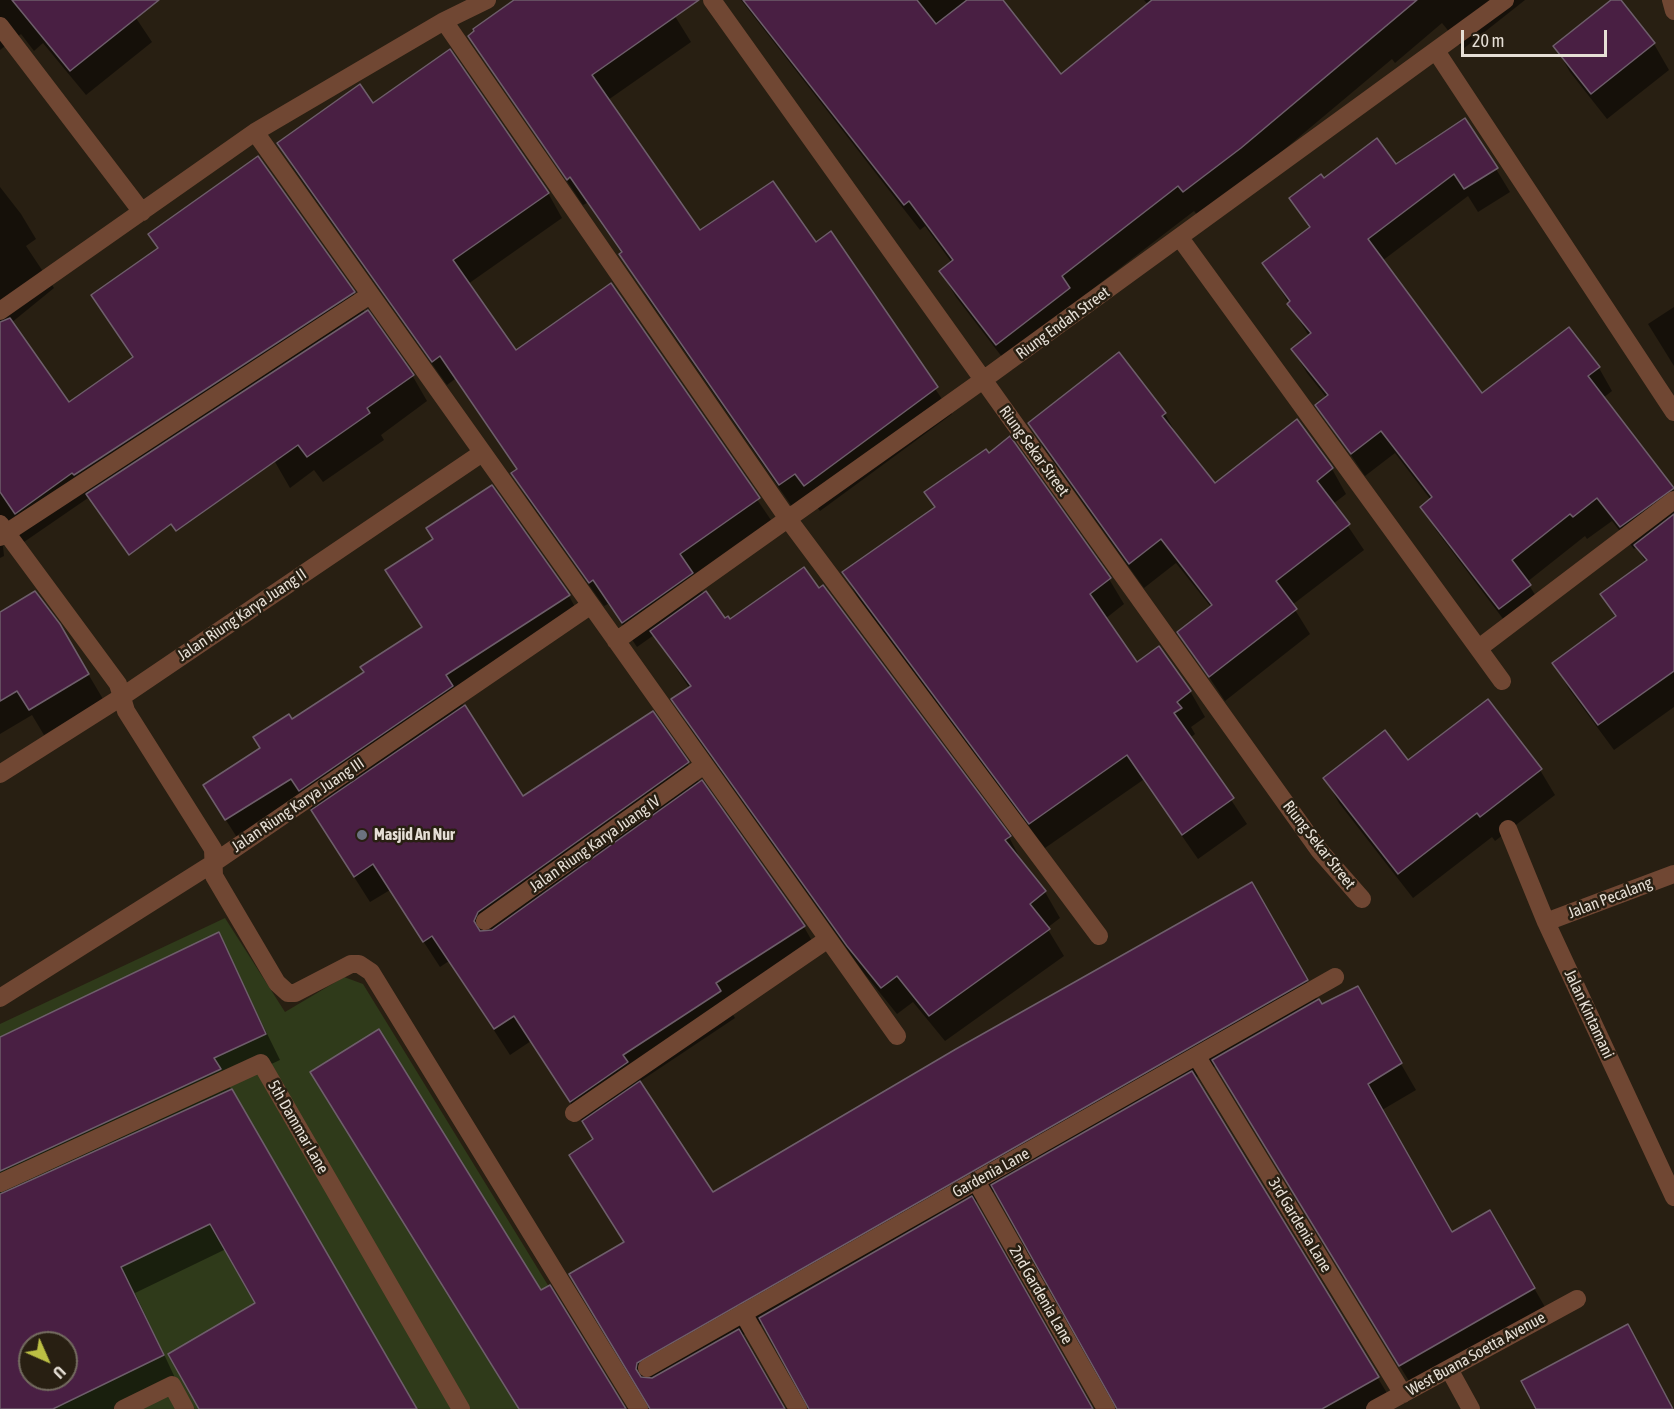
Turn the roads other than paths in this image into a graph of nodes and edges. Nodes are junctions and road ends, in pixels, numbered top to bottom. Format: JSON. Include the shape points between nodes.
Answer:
{"nodes":[{"id":1,"x":487,"y":0,"type":"edge"},
{"id":2,"x":712,"y":0,"type":"edge"},
{"id":3,"x":1505,"y":0,"type":"edge"},
{"id":4,"x":1671,"y":0,"type":"edge"},
{"id":5,"x":1674,"y":11,"type":"edge"},
{"id":6,"x":444,"y":21,"type":"junction"},
{"id":7,"x":0,"y":26,"type":"edge"},
{"id":8,"x":1436,"y":51,"type":"junction"},
{"id":9,"x":255,"y":132,"type":"junction"},
{"id":10,"x":142,"y":212,"type":"junction"},
{"id":11,"x":1180,"y":238,"type":"junction"},
{"id":12,"x":370,"y":295,"type":"junction"},
{"id":13,"x":0,"y":311,"type":"edge"},
{"id":14,"x":984,"y":380,"type":"junction"},
{"id":15,"x":1674,"y":412,"type":"edge"},
{"id":16,"x":482,"y":453,"type":"junction"},
{"id":17,"x":1674,"y":500,"type":"edge"},
{"id":18,"x":788,"y":519,"type":"junction"},
{"id":19,"x":2,"y":532,"type":"edge"},
{"id":20,"x":591,"y":605,"type":"junction"},
{"id":21,"x":616,"y":641,"type":"junction"},
{"id":22,"x":1479,"y":648,"type":"junction"},
{"id":23,"x":1502,"y":681,"type":"dead end"},
{"id":24,"x":123,"y":696,"type":"junction"},
{"id":25,"x":704,"y":765,"type":"junction"},
{"id":26,"x":0,"y":774,"type":"edge"},
{"id":27,"x":1508,"y":829,"type":"dead end"},
{"id":28,"x":212,"y":864,"type":"junction"},
{"id":29,"x":1674,"y":874,"type":"edge"},
{"id":30,"x":1362,"y":899,"type":"dead end"},
{"id":31,"x":485,"y":921,"type":"dead end"},
{"id":32,"x":1546,"y":921,"type":"junction"},
{"id":33,"x":1099,"y":936,"type":"dead end"},
{"id":34,"x":828,"y":939,"type":"junction"},
{"id":35,"x":1335,"y":977,"type":"dead end"},
{"id":36,"x":0,"y":998,"type":"edge"},
{"id":37,"x":897,"y":1036,"type":"dead end"},
{"id":38,"x":1197,"y":1057,"type":"junction"},
{"id":39,"x":574,"y":1113,"type":"dead end"},
{"id":40,"x":976,"y":1181,"type":"junction"},
{"id":41,"x":0,"y":1183,"type":"edge"},
{"id":42,"x":1674,"y":1197,"type":"edge"},
{"id":43,"x":1577,"y":1299,"type":"dead end"},
{"id":44,"x":743,"y":1313,"type":"junction"},
{"id":45,"x":647,"y":1368,"type":"dead end"},
{"id":46,"x":1449,"y":1369,"type":"junction"},
{"id":47,"x":1402,"y":1394,"type":"junction"},
{"id":48,"x":123,"y":1409,"type":"edge"},
{"id":49,"x":185,"y":1409,"type":"edge"},
{"id":50,"x":461,"y":1409,"type":"edge"},
{"id":51,"x":639,"y":1409,"type":"edge"},
{"id":52,"x":798,"y":1409,"type":"edge"},
{"id":53,"x":1106,"y":1409,"type":"edge"},
{"id":54,"x":1375,"y":1409,"type":"edge"},
{"id":55,"x":1471,"y":1409,"type":"edge"}],
"edges":[{"from":1,"to":6,"type":"street"},
{"from":2,"to":14,"type":"street","name":"Riung Sekar Street"},
{"from":3,"to":8,"type":"street","name":"Riung Endah Street"},
{"from":4,"to":5,"type":"street"},
{"from":6,"to":9,"type":"street"},
{"from":6,"to":18,"type":"street"},
{"from":7,"to":10,"type":"street"},
{"from":8,"to":11,"type":"street","name":"Riung Endah Street"},
{"from":8,"to":15,"type":"street"},
{"from":9,"to":10,"type":"street"},
{"from":9,"to":12,"type":"street"},
{"from":10,"to":13,"type":"street"},
{"from":11,"to":14,"type":"street","name":"Riung Endah Street"},
{"from":11,"to":22,"type":"street"},
{"from":12,"to":16,"type":"street"},
{"from":12,"to":19,"type":"street"},
{"from":14,"to":18,"type":"street","name":"Riung Endah Street"},
{"from":14,"to":30,"type":"street","name":"Riung Sekar Street","via":[[1319,850]]},
{"from":16,"to":20,"type":"street"},
{"from":16,"to":24,"type":"street","name":"Jalan Riung Karya Juang II"},
{"from":17,"to":22,"type":"street"},
{"from":18,"to":21,"type":"street","name":"Riung Endah Street"},
{"from":18,"to":33,"type":"street"},
{"from":19,"to":24,"type":"street","via":[[118,684]]},
{"from":20,"to":21,"type":"street"},
{"from":20,"to":28,"type":"street","name":"Jalan Riung Karya Juang III"},
{"from":21,"to":25,"type":"street"},
{"from":22,"to":23,"type":"street"},
{"from":24,"to":26,"type":"street","name":"Jalan Riung Karya Juang II"},
{"from":24,"to":28,"type":"street","via":[[126,711],[213,849]]},
{"from":25,"to":31,"type":"street","name":"Jalan Riung Karya Juang IV"},
{"from":25,"to":34,"type":"street"},
{"from":27,"to":32,"type":"street","name":"Jalan Kintamani"},
{"from":28,"to":36,"type":"street","name":"Jalan Riung Karya Juang III"},
{"from":28,"to":51,"type":"street","via":[[213,876],[282,989],[296,993],[351,964],[371,972]]},
{"from":29,"to":32,"type":"street","name":"Jalan Pecalang"},
{"from":32,"to":42,"type":"street","name":"Jalan Kintamani"},
{"from":34,"to":37,"type":"street"},
{"from":34,"to":39,"type":"street"},
{"from":35,"to":38,"type":"street","name":"Gardenia Lane"},
{"from":38,"to":40,"type":"street","name":"Gardenia Lane"},
{"from":38,"to":47,"type":"street","name":"3rd Gardenia Lane"},
{"from":40,"to":44,"type":"street","name":"Gardenia Lane"},
{"from":40,"to":53,"type":"street","name":"2nd Gardenia Lane"},
{"from":41,"to":50,"type":"street","name":"5th Dammar Lane","via":[[261,1063]]},
{"from":43,"to":46,"type":"street","name":"West Buana Soetta Avenue"},
{"from":44,"to":45,"type":"street","name":"Gardenia Lane"},
{"from":44,"to":52,"type":"street"},
{"from":46,"to":47,"type":"street","name":"West Buana Soetta Avenue"},
{"from":46,"to":55,"type":"street"},
{"from":47,"to":54,"type":"street","name":"West Buana Soetta Avenue"},
{"from":48,"to":49,"type":"street","via":[[172,1385]]}]}
